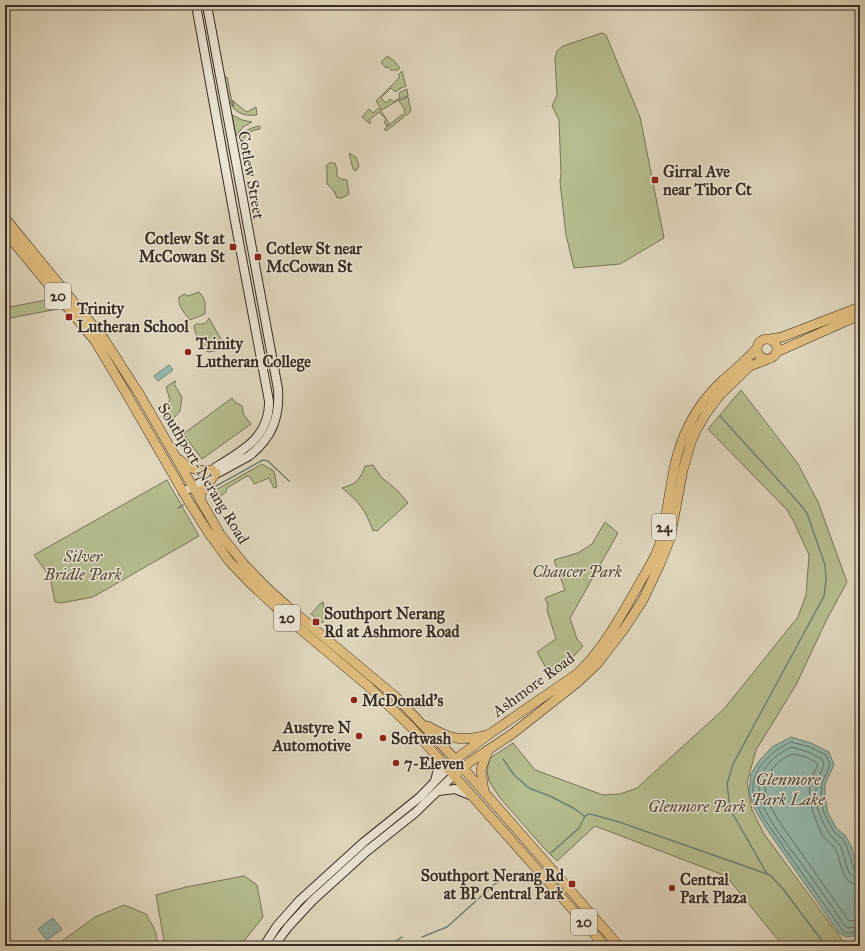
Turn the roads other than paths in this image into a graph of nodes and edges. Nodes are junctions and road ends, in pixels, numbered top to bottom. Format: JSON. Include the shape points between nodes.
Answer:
{"nodes":[{"id":1,"x":196,"y":5,"type":"edge"},
{"id":2,"x":207,"y":5,"type":"edge"},
{"id":3,"x":5,"y":218,"type":"edge"},
{"id":4,"x":5,"y":232,"type":"edge"},
{"id":5,"x":860,"y":307,"type":"edge"},
{"id":6,"x":860,"y":315,"type":"edge"},
{"id":7,"x":770,"y":340,"type":"junction"},
{"id":8,"x":757,"y":348,"type":"junction"},
{"id":9,"x":777,"y":352,"type":"junction"},
{"id":10,"x":766,"y":360,"type":"junction"},
{"id":11,"x":172,"y":452,"type":"junction"},
{"id":12,"x":214,"y":472,"type":"junction"},
{"id":13,"x":192,"y":485,"type":"junction"},
{"id":14,"x":182,"y":490,"type":"junction"},
{"id":15,"x":200,"y":500,"type":"junction"},
{"id":16,"x":419,"y":720,"type":"junction"},
{"id":17,"x":491,"y":733,"type":"junction"},
{"id":18,"x":488,"y":750,"type":"junction"},
{"id":19,"x":439,"y":758,"type":"junction"},
{"id":20,"x":456,"y":760,"type":"junction"},
{"id":21,"x":462,"y":768,"type":"junction"},
{"id":22,"x":451,"y":772,"type":"junction"},
{"id":23,"x":435,"y":782,"type":"junction"},
{"id":24,"x":439,"y":790,"type":"junction"},
{"id":25,"x":484,"y":793,"type":"junction"},
{"id":26,"x":474,"y":797,"type":"junction"},
{"id":27,"x":264,"y":946,"type":"edge"},
{"id":28,"x":274,"y":946,"type":"edge"},
{"id":29,"x":605,"y":946,"type":"edge"},
{"id":30,"x":619,"y":946,"type":"edge"}],
"edges":[{"from":1,"to":12,"type":"main road","name":"Cotlew Street","via":[[269,401],[267,419],[254,441]]},
{"from":2,"to":12,"type":"main road","name":"Cotlew Street","via":[[278,396],[275,420],[265,440],[249,456]]},
{"from":3,"to":11,"type":"main road","name":"Southport-Nerang Road","number":"20","via":[[104,339]]},
{"from":4,"to":14,"type":"main road","name":"Southport-Nerang Road","number":"20","via":[[95,341]]},
{"from":5,"to":7,"type":"main road","number":"24"},
{"from":6,"to":9,"type":"main road","number":"24"},
{"from":7,"to":8,"type":"main road","number":"24","via":[[763,340]]},
{"from":7,"to":9,"type":"main road","via":[[775,343]]},
{"from":8,"to":10,"type":"main road","via":[[758,354]]},
{"from":8,"to":17,"type":"main road","name":"Ashmore Road","number":"24","via":[[710,392],[687,428],[678,454],[662,539],[636,590],[600,648],[578,672]]},
{"from":9,"to":10,"type":"main road","number":"24","via":[[774,357]]},
{"from":10,"to":18,"type":"main road","name":"Ashmore Road","number":"24","via":[[750,366],[720,395],[697,429],[683,470],[670,539],[643,600],[624,629],[598,663],[578,682]]},
{"from":11,"to":12,"type":"main road","via":[[190,468]]},
{"from":11,"to":13,"type":"main road","name":"Southport-Nerang Road","number":"20"},
{"from":12,"to":13,"type":"main road","name":"Cotlew Street"},
{"from":12,"to":15,"type":"main road"},
{"from":13,"to":14,"type":"main road","name":"Cotlew Street"},
{"from":13,"to":15,"type":"main road","name":"Southport-Nerang Road","number":"20"},
{"from":14,"to":19,"type":"main road","name":"Southport-Nerang Road","number":"20","via":[[229,561],[251,584],[385,701]]},
{"from":15,"to":16,"type":"main road","name":"Southport-Nerang Road","number":"20","via":[[226,542],[255,576],[396,697]]},
{"from":16,"to":17,"type":"main road","via":[[457,739]]},
{"from":16,"to":20,"type":"main road","name":"Southport-Nerang Road","number":"20"},
{"from":17,"to":20,"type":"main road","name":"Ashmore Road","number":"24"},
{"from":18,"to":21,"type":"main road","name":"Ashmore Road","number":"24"},
{"from":18,"to":25,"type":"main road","via":[[480,775]]},
{"from":19,"to":22,"type":"main road","name":"Southport-Nerang Road","number":"20"},
{"from":19,"to":23,"type":"main road"},
{"from":20,"to":21,"type":"main road","name":"Southport-Nerang Road","number":"20"},
{"from":20,"to":22,"type":"main road","name":"Ashmore Road","number":"24"},
{"from":21,"to":22,"type":"main road","name":"Ashmore Road","number":"24"},
{"from":21,"to":25,"type":"main road","name":"Southport-Nerang Road","number":"20"},
{"from":22,"to":23,"type":"main road","name":"Ashmore Road"},
{"from":22,"to":24,"type":"main road","name":"Ashmore Road"},
{"from":22,"to":26,"type":"main road","name":"Southport-Nerang Road","number":"20"},
{"from":23,"to":27,"type":"main road","name":"Ashmore Road","via":[[338,864],[299,901],[277,926]]},
{"from":24,"to":26,"type":"main road","via":[[455,789]]},
{"from":24,"to":28,"type":"main road","name":"Ashmore Road","via":[[411,816],[367,850],[312,901]]},
{"from":25,"to":30,"type":"main road","name":"Southport-Nerang Road","number":"20"},
{"from":26,"to":29,"type":"main road","name":"Southport-Nerang Road","number":"20"}]}
